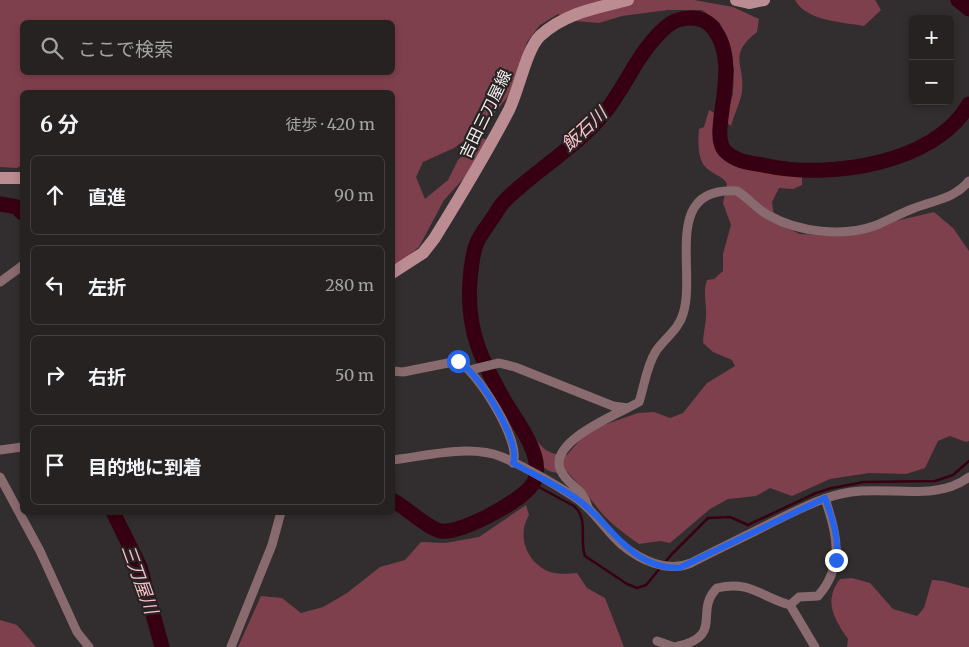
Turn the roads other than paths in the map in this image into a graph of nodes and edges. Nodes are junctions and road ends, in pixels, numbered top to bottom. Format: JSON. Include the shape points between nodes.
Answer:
{"nodes":[{"id":1,"x":628,"y":0,"type":"edge"},
{"id":2,"x":736,"y":0,"type":"edge"},
{"id":3,"x":764,"y":0,"type":"edge"},
{"id":4,"x":0,"y":178,"type":"edge"},
{"id":5,"x":20,"y":178,"type":"edge"},
{"id":6,"x":969,"y":181,"type":"edge"},
{"id":7,"x":20,"y":267,"type":"edge"},
{"id":8,"x":395,"y":272,"type":"edge"},
{"id":9,"x":0,"y":282,"type":"edge"},
{"id":10,"x":474,"y":369,"type":"dead end"},
{"id":11,"x":395,"y":371,"type":"edge"},
{"id":12,"x":630,"y":408,"type":"junction"},
{"id":13,"x":20,"y":447,"type":"edge"},
{"id":14,"x":0,"y":450,"type":"edge"},
{"id":15,"x":395,"y":460,"type":"edge"},
{"id":16,"x":517,"y":465,"type":"junction"},
{"id":17,"x":0,"y":477,"type":"edge"},
{"id":18,"x":969,"y":477,"type":"edge"},
{"id":19,"x":825,"y":498,"type":"junction"},
{"id":20,"x":588,"y":508,"type":"junction"},
{"id":21,"x":20,"y":514,"type":"edge"},
{"id":22,"x":21,"y":515,"type":"edge"},
{"id":23,"x":280,"y":515,"type":"edge"},
{"id":24,"x":790,"y":605,"type":"junction"},
{"id":25,"x":657,"y":642,"type":"dead end"},
{"id":26,"x":89,"y":647,"type":"edge"},
{"id":27,"x":231,"y":647,"type":"edge"},
{"id":28,"x":674,"y":647,"type":"edge"},
{"id":29,"x":815,"y":647,"type":"edge"}],
"edges":[{"from":1,"to":8,"type":"main road","name":"吉田三刀屋線","via":[[573,14],[538,38],[509,109],[434,239],[422,253]]},
{"from":2,"to":3,"type":"main road","via":[[750,3]]},
{"from":4,"to":5,"type":"main road"},
{"from":6,"to":12,"type":"street","via":[[949,198],[855,230],[815,230],[781,222],[759,210],[736,191],[703,197],[691,212],[685,252],[687,287],[683,315],[679,325],[657,350],[639,402]]},
{"from":7,"to":9,"type":"street"},
{"from":10,"to":12,"type":"street","via":[[500,363],[613,406]]},
{"from":11,"to":16,"type":"street","via":[[458,361],[465,365],[483,388],[511,436]]},
{"from":12,"to":20,"type":"street","via":[[578,435],[560,456],[560,469],[585,497]]},
{"from":13,"to":14,"type":"street"},
{"from":15,"to":16,"type":"street","via":[[474,452],[493,455]]},
{"from":16,"to":20,"type":"street","via":[[575,497]]},
{"from":17,"to":21,"type":"street"},
{"from":18,"to":19,"type":"street","via":[[944,490],[850,492]]},
{"from":19,"to":20,"type":"street","via":[[679,568],[658,564],[620,544]]},
{"from":19,"to":24,"type":"street","via":[[836,534],[836,560],[818,596],[799,597]]},
{"from":22,"to":26,"type":"street","via":[[78,632]]},
{"from":23,"to":27,"type":"street","via":[[272,545]]},
{"from":24,"to":28,"type":"street","via":[[754,588],[739,585],[717,588],[708,602],[707,624],[702,634],[697,640]]},
{"from":24,"to":29,"type":"street"},
{"from":25,"to":28,"type":"street"}]}
